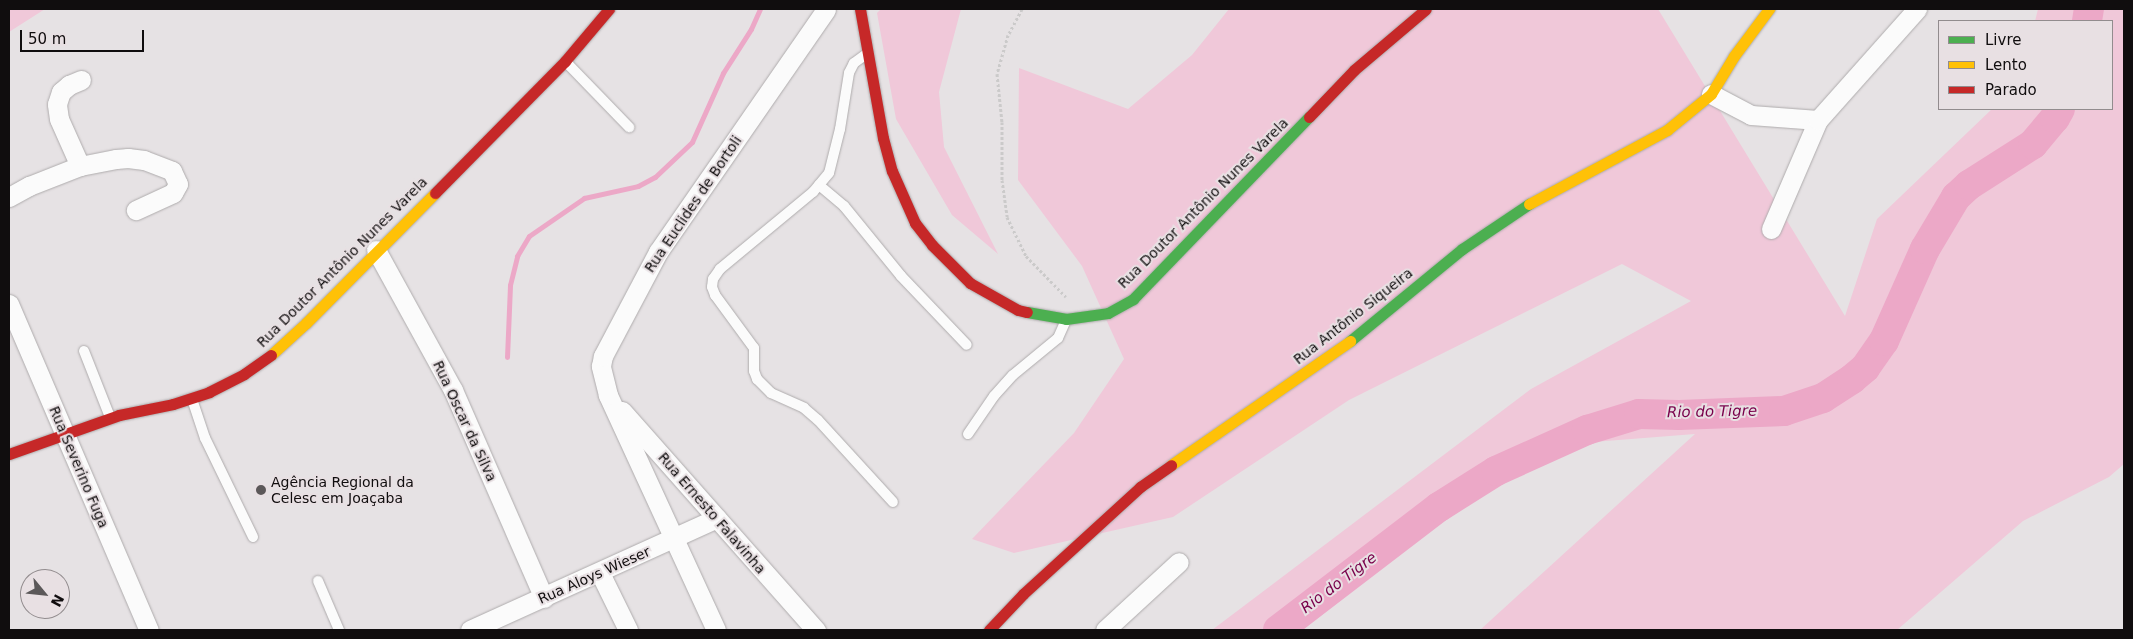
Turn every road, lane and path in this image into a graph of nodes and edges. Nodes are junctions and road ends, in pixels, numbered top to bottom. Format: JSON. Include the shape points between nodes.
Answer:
{"nodes":[{"id":1,"x":609,"y":9,"type":"edge"},
{"id":2,"x":826,"y":9,"type":"edge"},
{"id":3,"x":860,"y":9,"type":"edge"},
{"id":4,"x":1022,"y":9,"type":"edge"},
{"id":5,"x":1426,"y":9,"type":"edge"},
{"id":6,"x":1769,"y":9,"type":"edge"},
{"id":7,"x":1917,"y":9,"type":"edge"},
{"id":8,"x":868,"y":53,"type":"junction"},
{"id":9,"x":565,"y":61,"type":"junction"},
{"id":10,"x":81,"y":80,"type":"dead end"},
{"id":11,"x":1711,"y":94,"type":"junction"},
{"id":12,"x":1818,"y":120,"type":"junction"},
{"id":13,"x":629,"y":128,"type":"dead end"},
{"id":14,"x":80,"y":166,"type":"junction"},
{"id":15,"x":819,"y":185,"type":"junction"},
{"id":16,"x":9,"y":197,"type":"edge"},
{"id":17,"x":136,"y":210,"type":"dead end"},
{"id":18,"x":1771,"y":229,"type":"dead end"},
{"id":19,"x":376,"y":250,"type":"junction"},
{"id":20,"x":9,"y":304,"type":"edge"},
{"id":21,"x":1092,"y":317,"type":"junction"},
{"id":22,"x":1066,"y":320,"type":"junction"},
{"id":23,"x":967,"y":345,"type":"dead end"},
{"id":24,"x":84,"y":351,"type":"dead end"},
{"id":25,"x":608,"y":395,"type":"junction"},
{"id":26,"x":191,"y":398,"type":"junction"},
{"id":27,"x":110,"y":418,"type":"junction"},
{"id":28,"x":64,"y":433,"type":"junction"},
{"id":29,"x":968,"y":434,"type":"dead end"},
{"id":30,"x":9,"y":454,"type":"edge"},
{"id":31,"x":893,"y":502,"type":"dead end"},
{"id":32,"x":717,"y":518,"type":"junction"},
{"id":33,"x":253,"y":537,"type":"dead end"},
{"id":34,"x":676,"y":538,"type":"junction"},
{"id":35,"x":1179,"y":562,"type":"dead end"},
{"id":36,"x":600,"y":573,"type":"junction"},
{"id":37,"x":318,"y":581,"type":"dead end"},
{"id":38,"x":544,"y":598,"type":"junction"},
{"id":39,"x":149,"y":630,"type":"edge"},
{"id":40,"x":340,"y":630,"type":"edge"},
{"id":41,"x":470,"y":630,"type":"edge"},
{"id":42,"x":628,"y":630,"type":"edge"},
{"id":43,"x":716,"y":630,"type":"edge"},
{"id":44,"x":816,"y":630,"type":"edge"},
{"id":45,"x":989,"y":630,"type":"edge"},
{"id":46,"x":1105,"y":630,"type":"edge"}],
"edges":[{"from":1,"to":9,"type":"street","name":"Rua Doutor Antônio Nunes Varela"},
{"from":2,"to":25,"type":"street","name":"Rua Euclides de Bortoli","via":[[658,252],[603,356],[601,366]]},
{"from":3,"to":8,"type":"street","name":"Rua Doutor Antônio Nunes Varela"},
{"from":4,"to":21,"type":"path","via":[[1008,35],[997,74],[1007,217],[1026,256],[1058,291]]},
{"from":5,"to":21,"type":"street","name":"Rua Doutor Antônio Nunes Varela","via":[[1354,70],[1132,299],[1108,313]]},
{"from":6,"to":11,"type":"street","name":"Rua Antônio Siqueira"},
{"from":7,"to":12,"type":"street"},
{"from":8,"to":15,"type":"lane","via":[[854,63],[849,73],[829,174]]},
{"from":8,"to":22,"type":"street","name":"Rua Doutor Antônio Nunes Varela","via":[[892,171],[902,198],[921,230],[970,283],[1018,310]]},
{"from":9,"to":13,"type":"lane"},
{"from":9,"to":19,"type":"street","name":"Rua Doutor Antônio Nunes Varela"},
{"from":10,"to":14,"type":"street","via":[[61,92],[57,104],[59,119]]},
{"from":11,"to":12,"type":"street","via":[[1751,115]]},
{"from":11,"to":45,"type":"street","name":"Rua Antônio Siqueira","via":[[1667,130],[1527,205],[1462,249],[1346,345],[1140,487],[1023,594]]},
{"from":12,"to":18,"type":"street"},
{"from":14,"to":16,"type":"street"},
{"from":14,"to":17,"type":"street","via":[[128,158],[144,160],[172,171],[178,184],[173,193]]},
{"from":15,"to":23,"type":"lane","via":[[844,206],[901,276]]},
{"from":15,"to":31,"type":"lane","via":[[720,269],[712,287],[715,296],[754,348],[757,379],[771,393],[804,408],[818,420]]},
{"from":19,"to":26,"type":"street","name":"Rua Doutor Antônio Nunes Varela","via":[[270,356],[244,374]]},
{"from":19,"to":38,"type":"street","name":"Rua Oscar da Silva","via":[[453,390]]},
{"from":20,"to":28,"type":"street","name":"Rua Severino Fuga"},
{"from":21,"to":22,"type":"street","name":"Rua Doutor Antônio Nunes Varela"},
{"from":22,"to":29,"type":"lane","via":[[1058,338],[1012,375]]},
{"from":24,"to":27,"type":"lane"},
{"from":25,"to":32,"type":"street","name":"Rua Ernesto Falavinha"},
{"from":25,"to":34,"type":"street","name":"Rua Euclides de Bortoli"},
{"from":26,"to":27,"type":"street","name":"Rua Doutor Antônio Nunes Varela"},
{"from":26,"to":33,"type":"lane","via":[[205,438]]},
{"from":27,"to":28,"type":"street","name":"Rua Doutor Antônio Nunes Varela"},
{"from":28,"to":30,"type":"street","name":"Rua Doutor Antônio Nunes Varela"},
{"from":28,"to":39,"type":"street","name":"Rua Severino Fuga"},
{"from":32,"to":34,"type":"street","name":"Rua Aloys Wieser"},
{"from":32,"to":44,"type":"street","name":"Rua Ernesto Falavinha"},
{"from":34,"to":36,"type":"street","name":"Rua Aloys Wieser"},
{"from":34,"to":43,"type":"street","name":"Rua Euclides de Bortoli"},
{"from":35,"to":46,"type":"street"},
{"from":36,"to":38,"type":"street","name":"Rua Aloys Wieser"},
{"from":36,"to":42,"type":"street"},
{"from":37,"to":40,"type":"lane"},
{"from":38,"to":41,"type":"street","name":"Rua Aloys Wieser"}]}
